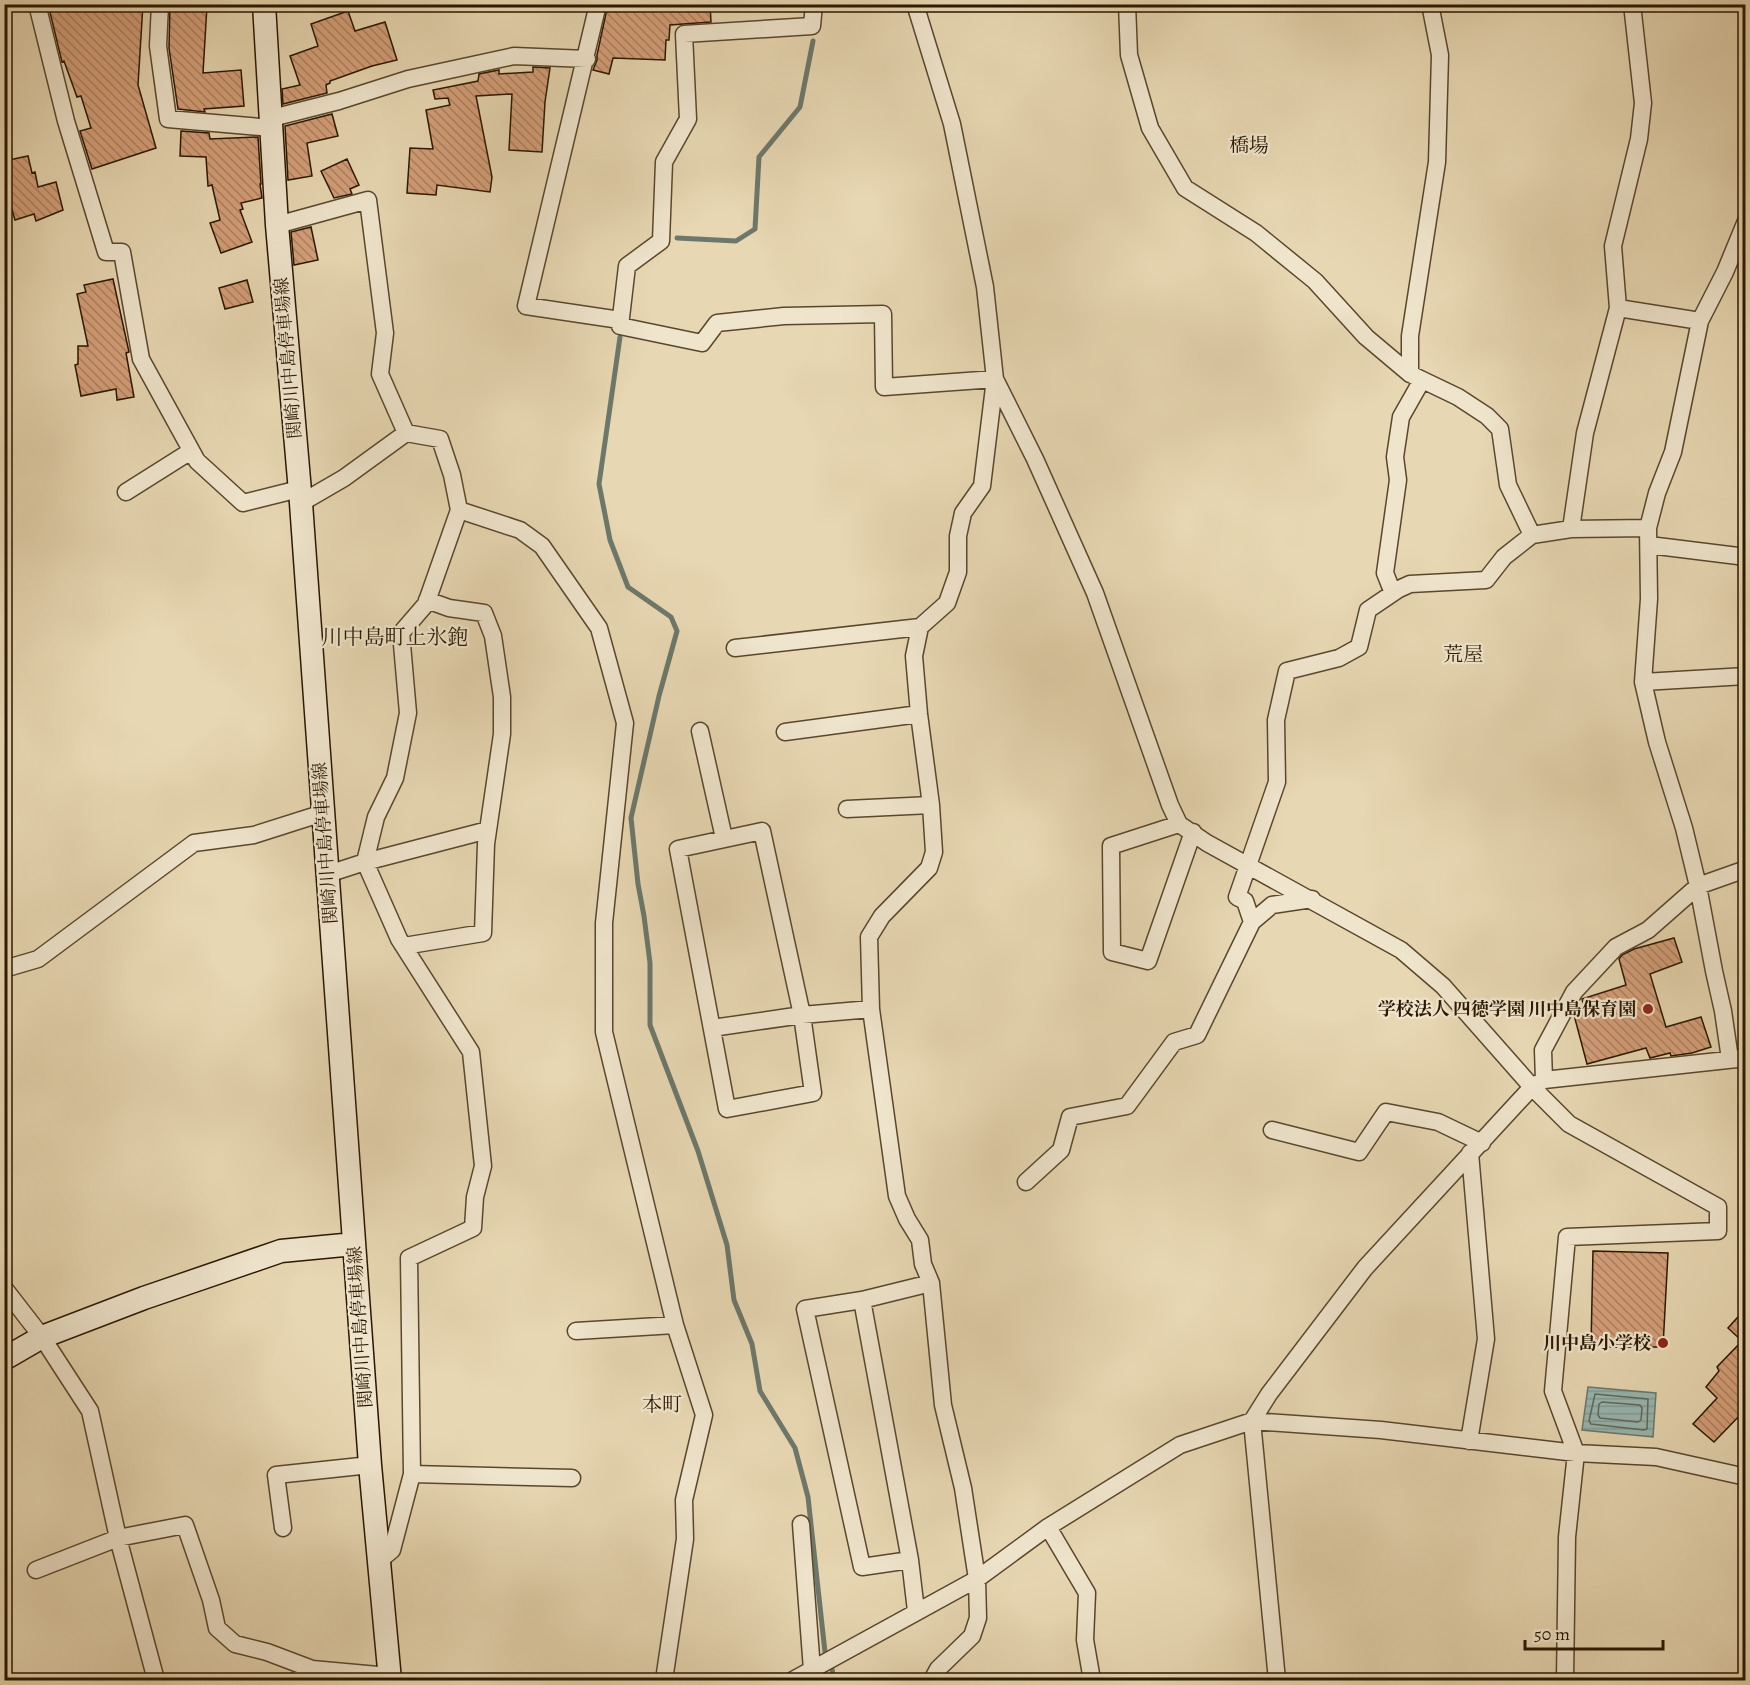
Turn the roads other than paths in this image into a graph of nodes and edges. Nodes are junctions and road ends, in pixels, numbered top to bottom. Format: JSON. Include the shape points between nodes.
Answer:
{"nodes":[{"id":1,"x":38,"y":4,"type":"edge"},
{"id":2,"x":160,"y":4,"type":"edge"},
{"id":3,"x":264,"y":4,"type":"edge"},
{"id":4,"x":598,"y":4,"type":"edge"},
{"id":5,"x":814,"y":4,"type":"edge"},
{"id":6,"x":915,"y":4,"type":"edge"},
{"id":7,"x":1127,"y":4,"type":"edge"},
{"id":8,"x":1430,"y":4,"type":"edge"},
{"id":9,"x":1632,"y":4,"type":"edge"},
{"id":10,"x":586,"y":59,"type":"junction"},
{"id":11,"x":272,"y":123,"type":"junction"},
{"id":12,"x":1746,"y":221,"type":"edge"},
{"id":13,"x":277,"y":225,"type":"junction"},
{"id":14,"x":1618,"y":308,"type":"junction"},
{"id":15,"x":620,"y":320,"type":"junction"},
{"id":16,"x":1700,"y":321,"type":"junction"},
{"id":17,"x":1416,"y":377,"type":"junction"},
{"id":18,"x":995,"y":379,"type":"junction"},
{"id":19,"x":406,"y":433,"type":"junction"},
{"id":20,"x":192,"y":451,"type":"junction"},
{"id":21,"x":126,"y":492,"type":"dead end"},
{"id":22,"x":300,"y":496,"type":"junction"},
{"id":23,"x":459,"y":510,"type":"junction"},
{"id":24,"x":1571,"y":529,"type":"junction"},
{"id":25,"x":1532,"y":535,"type":"junction"},
{"id":26,"x":1649,"y":537,"type":"junction"},
{"id":27,"x":1746,"y":558,"type":"edge"},
{"id":28,"x":1393,"y":593,"type":"junction"},
{"id":29,"x":427,"y":600,"type":"junction"},
{"id":30,"x":920,"y":627,"type":"junction"},
{"id":31,"x":735,"y":648,"type":"dead end"},
{"id":32,"x":1746,"y":675,"type":"edge"},
{"id":33,"x":1643,"y":682,"type":"junction"},
{"id":34,"x":919,"y":714,"type":"junction"},
{"id":35,"x":699,"y":730,"type":"dead end"},
{"id":36,"x":785,"y":732,"type":"dead end"},
{"id":37,"x":931,"y":805,"type":"junction"},
{"id":38,"x":847,"y":809,"type":"dead end"},
{"id":39,"x":323,"y":813,"type":"junction"},
{"id":40,"x":1186,"y":828,"type":"junction"},
{"id":41,"x":488,"y":830,"type":"junction"},
{"id":42,"x":724,"y":838,"type":"junction"},
{"id":43,"x":365,"y":862,"type":"junction"},
{"id":44,"x":1248,"y":865,"type":"junction"},
{"id":45,"x":1746,"y":868,"type":"edge"},
{"id":46,"x":328,"y":874,"type":"junction"},
{"id":47,"x":1698,"y":886,"type":"junction"},
{"id":48,"x":1312,"y":899,"type":"junction"},
{"id":49,"x":1252,"y":922,"type":"junction"},
{"id":50,"x":404,"y":946,"type":"junction"},
{"id":51,"x":4,"y":969,"type":"edge"},
{"id":52,"x":871,"y":1009,"type":"junction"},
{"id":53,"x":802,"y":1015,"type":"junction"},
{"id":54,"x":712,"y":1028,"type":"junction"},
{"id":55,"x":1738,"y":1059,"type":"edge"},
{"id":56,"x":1538,"y":1083,"type":"junction"},
{"id":57,"x":1272,"y":1130,"type":"dead end"},
{"id":58,"x":1476,"y":1148,"type":"junction"},
{"id":59,"x":1026,"y":1182,"type":"dead end"},
{"id":60,"x":354,"y":1244,"type":"junction"},
{"id":61,"x":931,"y":1284,"type":"junction"},
{"id":62,"x":4,"y":1288,"type":"edge"},
{"id":63,"x":862,"y":1300,"type":"junction"},
{"id":64,"x":675,"y":1325,"type":"junction"},
{"id":65,"x":576,"y":1331,"type":"dead end"},
{"id":66,"x":42,"y":1337,"type":"junction"},
{"id":67,"x":4,"y":1359,"type":"edge"},
{"id":68,"x":1252,"y":1421,"type":"junction"},
{"id":69,"x":1469,"y":1441,"type":"junction"},
{"id":70,"x":1576,"y":1453,"type":"junction"},
{"id":71,"x":370,"y":1465,"type":"junction"},
{"id":72,"x":412,"y":1474,"type":"junction"},
{"id":73,"x":1746,"y":1477,"type":"edge"},
{"id":74,"x":572,"y":1478,"type":"dead end"},
{"id":75,"x":801,"y":1524,"type":"dead end"},
{"id":76,"x":1048,"y":1527,"type":"junction"},
{"id":77,"x":283,"y":1528,"type":"dead end"},
{"id":78,"x":118,"y":1538,"type":"junction"},
{"id":79,"x":380,"y":1560,"type":"junction"},
{"id":80,"x":910,"y":1560,"type":"junction"},
{"id":81,"x":36,"y":1570,"type":"dead end"},
{"id":82,"x":977,"y":1579,"type":"junction"},
{"id":83,"x":916,"y":1611,"type":"junction"},
{"id":84,"x":312,"y":1669,"type":"junction"},
{"id":85,"x":812,"y":1670,"type":"junction"},
{"id":86,"x":389,"y":1678,"type":"edge"},
{"id":87,"x":156,"y":1680,"type":"edge"},
{"id":88,"x":297,"y":1680,"type":"edge"},
{"id":89,"x":664,"y":1680,"type":"edge"},
{"id":90,"x":793,"y":1680,"type":"edge"},
{"id":91,"x":932,"y":1680,"type":"edge"},
{"id":92,"x":1092,"y":1680,"type":"edge"},
{"id":93,"x":1277,"y":1680,"type":"edge"},
{"id":94,"x":1565,"y":1680,"type":"edge"}],
"edges":[{"from":1,"to":20,"type":"street","via":[[66,121],[106,252],[122,252],[141,359]]},
{"from":2,"to":11,"type":"street","via":[[158,46],[168,119]]},
{"from":3,"to":11,"type":"main road","name":"関崎川中島停車場線"},
{"from":4,"to":10,"type":"street"},
{"from":5,"to":15,"type":"street","via":[[812,26],[684,34],[688,119],[664,162],[661,241],[627,266]]},
{"from":6,"to":18,"type":"street","via":[[952,124],[985,287]]},
{"from":7,"to":17,"type":"street","via":[[1129,55],[1150,128],[1185,188],[1256,232],[1315,281],[1366,337]]},
{"from":8,"to":17,"type":"street","via":[[1440,55],[1437,162],[1410,336]]},
{"from":9,"to":14,"type":"street","via":[[1643,103],[1640,139],[1613,246]]},
{"from":10,"to":11,"type":"street","via":[[514,56],[408,79]]},
{"from":10,"to":15,"type":"street","via":[[526,306]]},
{"from":11,"to":13,"type":"main road","name":"関崎川中島停車場線"},
{"from":12,"to":16,"type":"street"},
{"from":13,"to":19,"type":"street","via":[[368,200],[385,333],[380,374]]},
{"from":13,"to":22,"type":"main road","name":"関崎川中島停車場線"},
{"from":14,"to":16,"type":"street"},
{"from":14,"to":24,"type":"street","via":[[1585,433]]},
{"from":15,"to":18,"type":"street","via":[[620,326],[702,344],[717,323],[784,316],[883,314],[884,387]]},
{"from":16,"to":26,"type":"street","via":[[1673,452],[1657,493]]},
{"from":17,"to":25,"type":"street","via":[[1458,397],[1500,429],[1508,485]]},
{"from":17,"to":28,"type":"street","via":[[1401,417],[1395,457],[1398,480],[1385,573]]},
{"from":18,"to":30,"type":"street","via":[[982,486],[963,513],[958,536],[958,572],[947,603]]},
{"from":18,"to":40,"type":"street","via":[[1095,593],[1170,805]]},
{"from":19,"to":22,"type":"street","via":[[344,478]]},
{"from":19,"to":23,"type":"street","via":[[440,439]]},
{"from":20,"to":21,"type":"street"},
{"from":20,"to":22,"type":"street","via":[[196,461],[243,503]]},
{"from":22,"to":39,"type":"main road","name":"関崎川中島停車場線"},
{"from":23,"to":29,"type":"street"},
{"from":23,"to":64,"type":"street","via":[[520,530],[542,546],[599,628],[625,723],[604,923],[604,1032]]},
{"from":24,"to":25,"type":"street"},
{"from":24,"to":26,"type":"street"},
{"from":25,"to":28,"type":"street","via":[[1504,557],[1486,580],[1410,584]]},
{"from":26,"to":27,"type":"street"},
{"from":26,"to":33,"type":"street"},
{"from":28,"to":44,"type":"street","via":[[1368,610],[1359,647],[1339,658],[1287,671],[1276,720],[1277,782]]},
{"from":29,"to":41,"type":"street","via":[[448,608],[484,613],[493,636],[502,697],[502,734]]},
{"from":29,"to":43,"type":"street","via":[[401,633],[408,713],[395,778],[376,817]]},
{"from":30,"to":31,"type":"street"},
{"from":30,"to":34,"type":"street","via":[[914,656]]},
{"from":32,"to":33,"type":"street"},
{"from":33,"to":47,"type":"street"},
{"from":34,"to":36,"type":"street"},
{"from":34,"to":37,"type":"street"},
{"from":35,"to":42,"type":"street"},
{"from":37,"to":38,"type":"street"},
{"from":37,"to":52,"type":"street","via":[[934,852],[928,868],[882,916],[869,938]]},
{"from":39,"to":46,"type":"main road","name":"関崎川中島停車場線"},
{"from":39,"to":51,"type":"street","via":[[254,835],[194,843],[38,959]]},
{"from":40,"to":40,"type":"street","via":[[1148,961],[1112,952],[1111,846]]},
{"from":40,"to":44,"type":"street"},
{"from":41,"to":43,"type":"street"},
{"from":41,"to":50,"type":"street","via":[[483,933]]},
{"from":42,"to":53,"type":"street","via":[[762,831]]},
{"from":42,"to":54,"type":"street","via":[[678,849]]},
{"from":43,"to":46,"type":"street"},
{"from":43,"to":50,"type":"street"},
{"from":44,"to":48,"type":"street"},
{"from":44,"to":49,"type":"street","via":[[1237,897],[1245,901]]},
{"from":45,"to":47,"type":"street"},
{"from":46,"to":60,"type":"main road","name":"関崎川中島停車場線"},
{"from":47,"to":55,"type":"street","via":[[1723,1011]]},
{"from":47,"to":56,"type":"street","via":[[1648,930],[1616,947],[1574,992],[1544,1050]]},
{"from":48,"to":49,"type":"street","via":[[1272,905]]},
{"from":48,"to":56,"type":"street","via":[[1401,950],[1443,986]]},
{"from":49,"to":59,"type":"street","via":[[1197,1035],[1174,1042],[1127,1106],[1070,1117],[1061,1150]]},
{"from":50,"to":72,"type":"street","via":[[471,1052],[483,1166],[473,1228],[409,1258]]},
{"from":52,"to":53,"type":"street"},
{"from":52,"to":61,"type":"street","via":[[897,1197],[920,1240]]},
{"from":53,"to":54,"type":"street"},
{"from":53,"to":54,"type":"street","via":[[813,1093],[727,1109]]},
{"from":55,"to":56,"type":"street"},
{"from":56,"to":58,"type":"street"},
{"from":56,"to":70,"type":"street","via":[[1569,1124],[1718,1207],[1718,1231],[1567,1237],[1553,1391]]},
{"from":57,"to":58,"type":"street","via":[[1359,1152],[1386,1112],[1438,1122]]},
{"from":58,"to":68,"type":"street","via":[[1365,1269]]},
{"from":58,"to":69,"type":"street","via":[[1486,1339]]},
{"from":60,"to":66,"type":"main road","via":[[281,1251]]},
{"from":60,"to":71,"type":"main road","name":"関崎川中島停車場線"},
{"from":61,"to":63,"type":"street"},
{"from":61,"to":82,"type":"street","via":[[943,1405],[963,1488]]},
{"from":62,"to":66,"type":"street"},
{"from":63,"to":80,"type":"street"},
{"from":63,"to":80,"type":"street","via":[[805,1309],[862,1567]]},
{"from":64,"to":65,"type":"street"},
{"from":64,"to":89,"type":"street","via":[[704,1415],[684,1500],[685,1539]]},
{"from":66,"to":67,"type":"main road"},
{"from":66,"to":78,"type":"street","via":[[90,1411]]},
{"from":68,"to":69,"type":"street"},
{"from":68,"to":76,"type":"street","via":[[1180,1445]]},
{"from":68,"to":93,"type":"street"},
{"from":69,"to":70,"type":"street"},
{"from":70,"to":73,"type":"street","via":[[1656,1456]]},
{"from":70,"to":94,"type":"street","via":[[1567,1538]]},
{"from":71,"to":77,"type":"street","via":[[276,1475]]},
{"from":71,"to":79,"type":"main road","name":"関崎川中島停車場線"},
{"from":72,"to":74,"type":"street"},
{"from":72,"to":79,"type":"street","via":[[392,1550]]},
{"from":75,"to":85,"type":"street"},
{"from":76,"to":82,"type":"street"},
{"from":76,"to":92,"type":"street","via":[[1087,1593],[1086,1640]]},
{"from":78,"to":81,"type":"street"},
{"from":78,"to":84,"type":"street","via":[[185,1525],[217,1628],[235,1644]]},
{"from":78,"to":87,"type":"street"},
{"from":79,"to":86,"type":"main road","name":"関崎川中島停車場線"},
{"from":80,"to":83,"type":"street"},
{"from":82,"to":83,"type":"street"},
{"from":82,"to":91,"type":"street","via":[[978,1618],[972,1636]]},
{"from":83,"to":85,"type":"street"},
{"from":84,"to":86,"type":"street"},
{"from":84,"to":88,"type":"street"},
{"from":85,"to":90,"type":"street"}]}
